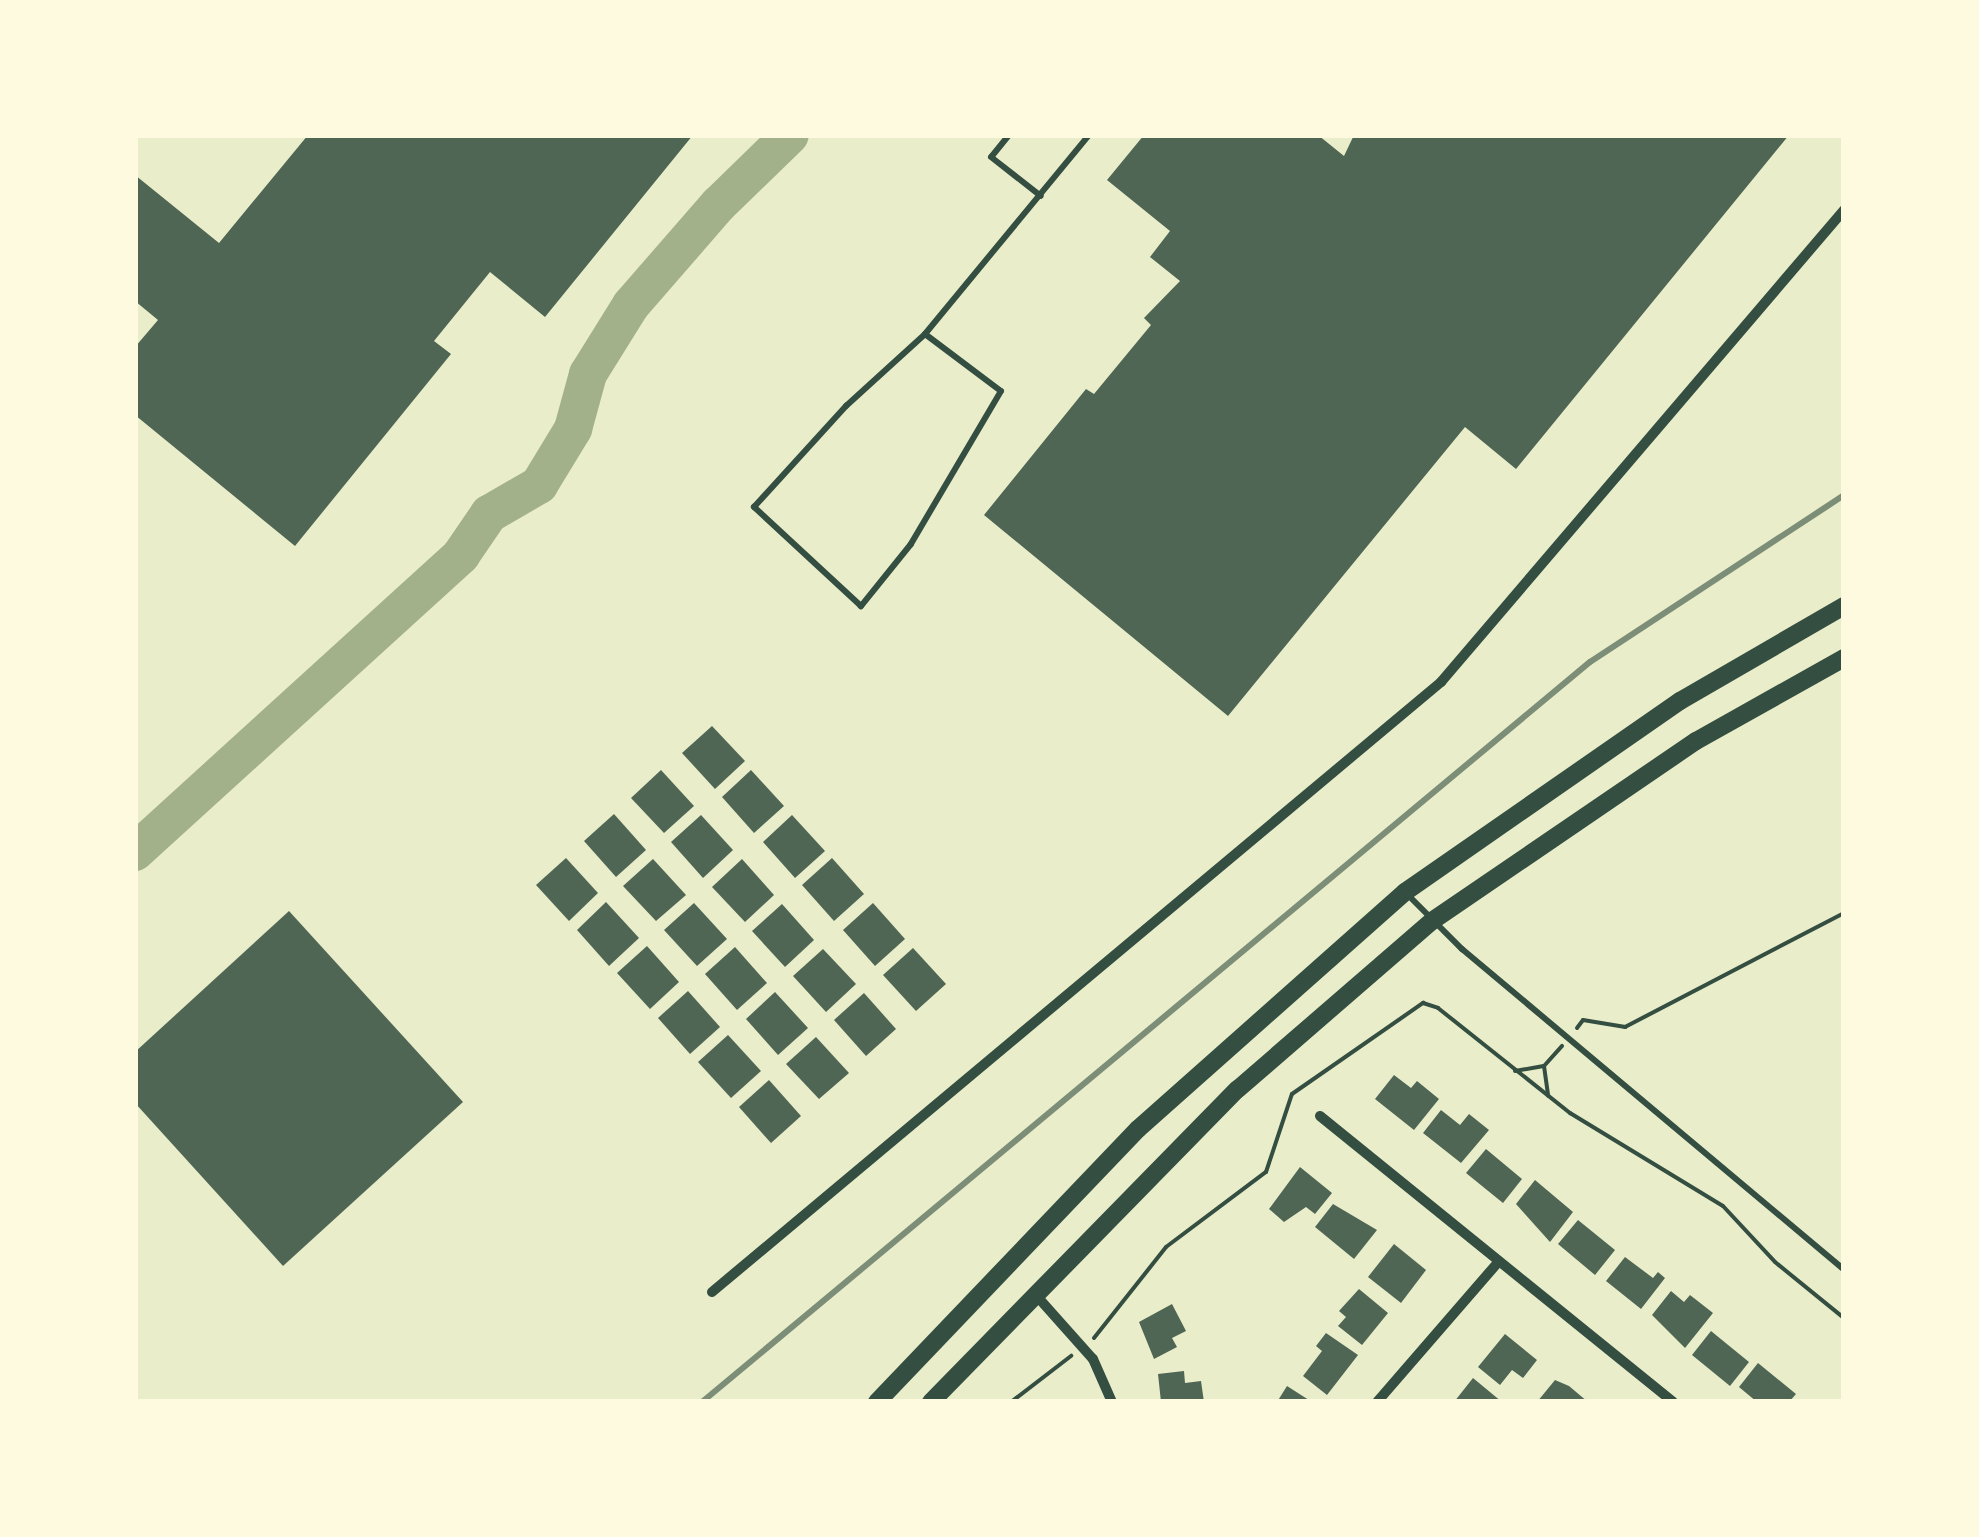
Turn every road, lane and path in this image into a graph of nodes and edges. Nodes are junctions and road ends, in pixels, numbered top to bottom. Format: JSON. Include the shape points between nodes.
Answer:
{"nodes":[{"id":1,"x":1009,"y":135,"type":"edge"},
{"id":2,"x":1089,"y":135,"type":"edge"},
{"id":3,"x":1041,"y":196,"type":"junction"},
{"id":4,"x":1844,"y":210,"type":"edge"},
{"id":5,"x":925,"y":334,"type":"junction"},
{"id":6,"x":1844,"y":606,"type":"edge"},
{"id":7,"x":1844,"y":658,"type":"edge"},
{"id":8,"x":1405,"y":892,"type":"junction"},
{"id":9,"x":1844,"y":913,"type":"edge"},
{"id":10,"x":1432,"y":920,"type":"junction"},
{"id":11,"x":1568,"y":1040,"type":"junction"},
{"id":12,"x":1544,"y":1066,"type":"junction"},
{"id":13,"x":1514,"y":1071,"type":"junction"},
{"id":14,"x":1548,"y":1098,"type":"junction"},
{"id":15,"x":1320,"y":1116,"type":"dead end"},
{"id":16,"x":1499,"y":1261,"type":"junction"},
{"id":17,"x":1844,"y":1269,"type":"edge"},
{"id":18,"x":712,"y":1292,"type":"dead end"},
{"id":19,"x":1034,"y":1293,"type":"junction"},
{"id":20,"x":1844,"y":1318,"type":"edge"},
{"id":21,"x":1084,"y":1347,"type":"junction"},
{"id":22,"x":877,"y":1402,"type":"edge"},
{"id":23,"x":931,"y":1402,"type":"edge"},
{"id":24,"x":1011,"y":1402,"type":"edge"},
{"id":25,"x":1112,"y":1402,"type":"edge"},
{"id":26,"x":1377,"y":1402,"type":"edge"},
{"id":27,"x":1673,"y":1402,"type":"edge"}],
"edges":[{"from":1,"to":3,"type":"lane","via":[[991,157]]},
{"from":2,"to":3,"type":"lane"},
{"from":3,"to":5,"type":"lane"},
{"from":4,"to":18,"type":"street","via":[[1441,682]]},
{"from":5,"to":5,"type":"lane","via":[[846,406],[754,508],[861,606],[912,544],[1002,390]]},
{"from":6,"to":8,"type":"main road","via":[[1680,701]]},
{"from":7,"to":10,"type":"main road","via":[[1696,741]]},
{"from":8,"to":10,"type":"lane"},
{"from":8,"to":22,"type":"main road","via":[[1138,1129]]},
{"from":9,"to":11,"type":"path","via":[[1625,1027],[1583,1020]]},
{"from":10,"to":11,"type":"lane"},
{"from":10,"to":19,"type":"main road","via":[[1238,1088]]},
{"from":11,"to":12,"type":"path"},
{"from":11,"to":17,"type":"lane"},
{"from":12,"to":13,"type":"path"},
{"from":12,"to":14,"type":"path"},
{"from":13,"to":14,"type":"path"},
{"from":13,"to":21,"type":"path","via":[[1438,1008],[1414,1006],[1292,1094],[1266,1172],[1231,1204],[1173,1240]]},
{"from":14,"to":20,"type":"path","via":[[1712,1198]]},
{"from":15,"to":16,"type":"street"},
{"from":16,"to":26,"type":"street"},
{"from":16,"to":27,"type":"street"},
{"from":19,"to":21,"type":"street"},
{"from":19,"to":23,"type":"main road"},
{"from":21,"to":24,"type":"path"},
{"from":21,"to":25,"type":"street"}]}
